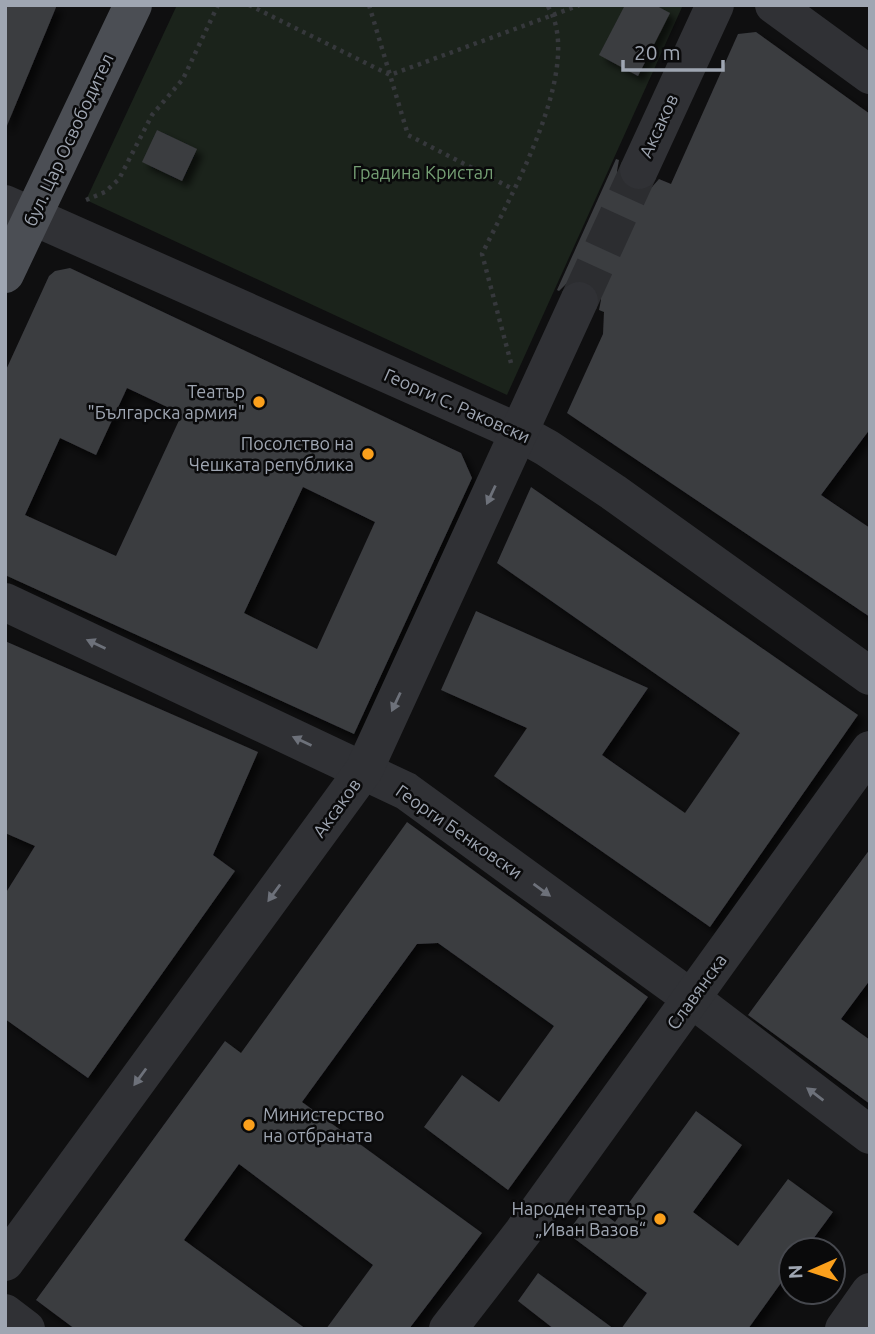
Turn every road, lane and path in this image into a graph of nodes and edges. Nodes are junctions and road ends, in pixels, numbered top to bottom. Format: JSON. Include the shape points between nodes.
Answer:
{"nodes":[{"id":1,"x":132,"y":5,"type":"edge"},
{"id":2,"x":218,"y":5,"type":"edge"},
{"id":3,"x":249,"y":5,"type":"edge"},
{"id":4,"x":369,"y":5,"type":"edge"},
{"id":5,"x":547,"y":5,"type":"edge"},
{"id":6,"x":580,"y":5,"type":"edge"},
{"id":7,"x":715,"y":5,"type":"edge"},
{"id":8,"x":774,"y":5,"type":"edge"},
{"id":9,"x":554,"y":15,"type":"junction"},
{"id":10,"x":390,"y":75,"type":"junction"},
{"id":11,"x":870,"y":75,"type":"edge"},
{"id":12,"x":639,"y":170,"type":"tunnel mouth"},
{"id":13,"x":513,"y":189,"type":"junction"},
{"id":14,"x":78,"y":205,"type":"dead end"},
{"id":15,"x":19,"y":210,"type":"edge"},
{"id":16,"x":5,"y":274,"type":"edge"},
{"id":17,"x":579,"y":301,"type":"tunnel mouth"},
{"id":18,"x":511,"y":365,"type":"dead end"},
{"id":19,"x":520,"y":433,"type":"junction"},
{"id":20,"x":5,"y":602,"type":"edge"},
{"id":21,"x":870,"y":677,"type":"edge"},
{"id":22,"x":870,"y":750,"type":"edge"},
{"id":23,"x":364,"y":770,"type":"junction"},
{"id":24,"x":692,"y":999,"type":"junction"},
{"id":25,"x":870,"y":1135,"type":"edge"},
{"id":26,"x":5,"y":1262,"type":"edge"},
{"id":27,"x":870,"y":1293,"type":"edge"},
{"id":28,"x":5,"y":1312,"type":"edge"},
{"id":29,"x":26,"y":1329,"type":"edge"},
{"id":30,"x":448,"y":1329,"type":"edge"},
{"id":31,"x":844,"y":1329,"type":"edge"}],
"edges":[{"from":1,"to":15,"type":"main road","name":"бул. Цар Освободител"},
{"from":2,"to":14,"type":"path","via":[[183,79],[152,115],[119,179]]},
{"from":3,"to":10,"type":"path"},
{"from":4,"to":10,"type":"path"},
{"from":5,"to":9,"type":"path"},
{"from":6,"to":9,"type":"path"},
{"from":7,"to":12,"type":"street","name":"Аксаков"},
{"from":8,"to":11,"type":"street"},
{"from":9,"to":10,"type":"path"},
{"from":9,"to":13,"type":"path","via":[[556,79],[541,131]]},
{"from":10,"to":13,"type":"path","via":[[408,135]]},
{"from":13,"to":18,"type":"path","via":[[482,254]]},
{"from":15,"to":16,"type":"main road","name":"бул. Цар Освободител"},
{"from":15,"to":19,"type":"street","name":"Георги С. Раковски"},
{"from":17,"to":19,"type":"street","name":"Аксаков"},
{"from":19,"to":21,"type":"street","name":"Георги С. Раковски","via":[[613,492]]},
{"from":19,"to":23,"type":"street","name":"Аксаков","one_way":true},
{"from":23,"to":20,"type":"street","name":"Георги Бенковски","one_way":true},
{"from":22,"to":24,"type":"street","name":"Славянска"},
{"from":23,"to":24,"type":"street","name":"Георги Бенковски","one_way":true,"via":[[406,791]]},
{"from":23,"to":26,"type":"street","name":"Аксаков","one_way":true},
{"from":25,"to":24,"type":"street","name":"Георги Бенковски","one_way":true},
{"from":24,"to":30,"type":"street","name":"Славянска"},
{"from":27,"to":31,"type":"street"},
{"from":28,"to":29,"type":"street"}]}
